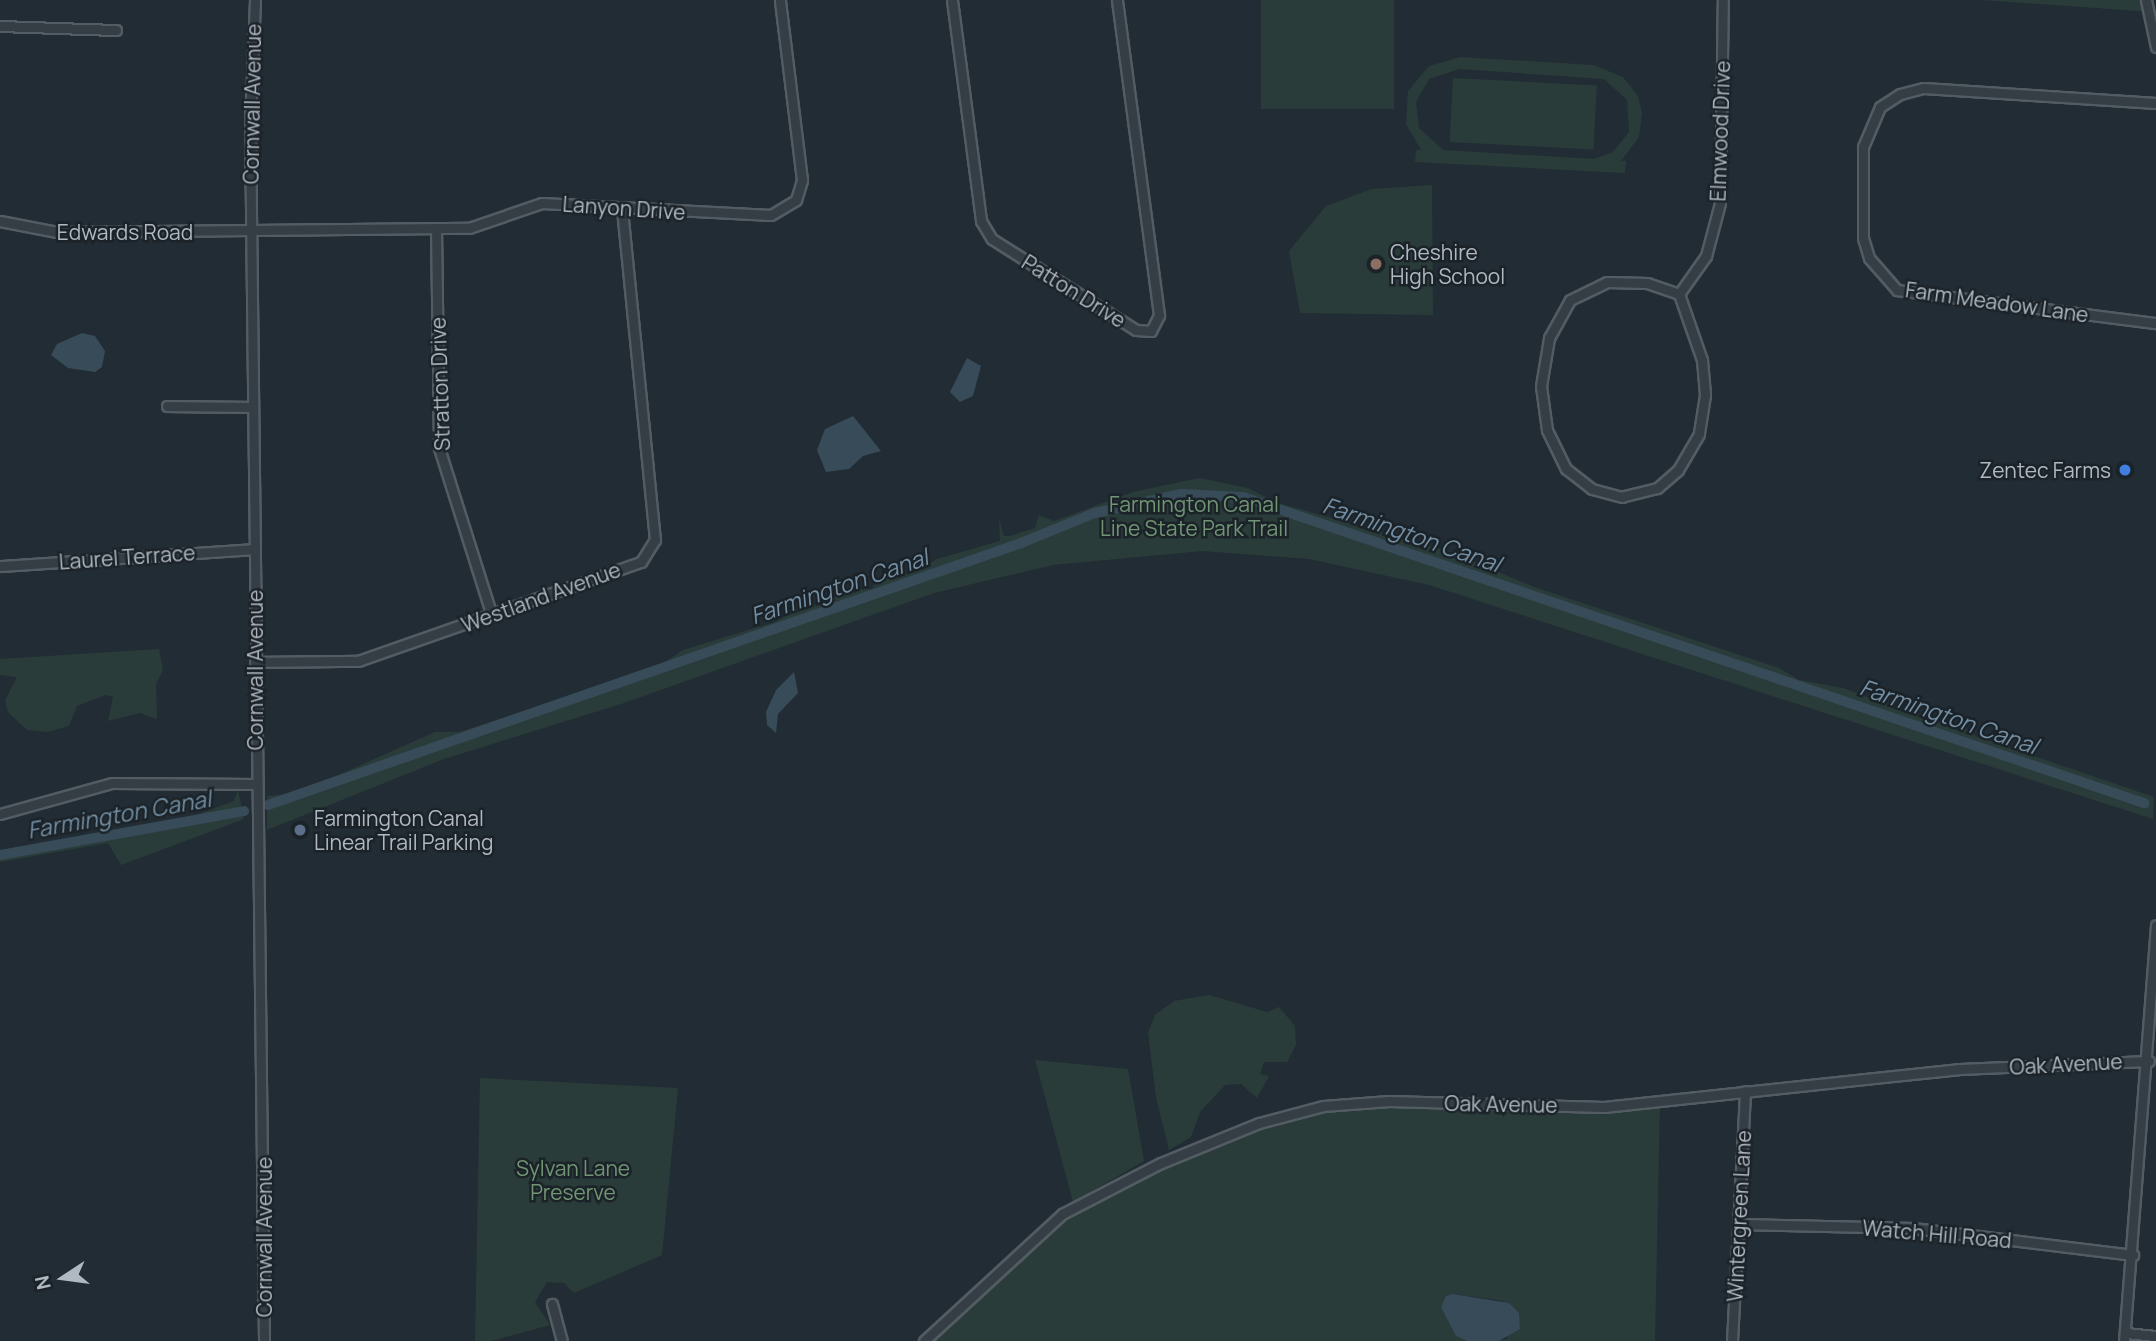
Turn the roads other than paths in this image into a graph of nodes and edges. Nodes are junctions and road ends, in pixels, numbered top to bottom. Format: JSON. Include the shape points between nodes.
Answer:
{"nodes":[{"id":1,"x":255,"y":0,"type":"edge"},
{"id":2,"x":780,"y":0,"type":"edge"},
{"id":3,"x":952,"y":0,"type":"edge"},
{"id":4,"x":1117,"y":0,"type":"edge"},
{"id":5,"x":1723,"y":0,"type":"edge"},
{"id":6,"x":2146,"y":0,"type":"edge"},
{"id":7,"x":0,"y":26,"type":"edge"},
{"id":8,"x":117,"y":30,"type":"dead end"},
{"id":9,"x":2156,"y":47,"type":"edge"},
{"id":10,"x":2156,"y":103,"type":"edge"},
{"id":11,"x":622,"y":209,"type":"junction"},
{"id":12,"x":0,"y":221,"type":"edge"},
{"id":13,"x":436,"y":228,"type":"junction"},
{"id":14,"x":251,"y":230,"type":"junction"},
{"id":15,"x":1679,"y":294,"type":"junction"},
{"id":16,"x":2156,"y":323,"type":"edge"},
{"id":17,"x":167,"y":406,"type":"dead end"},
{"id":18,"x":253,"y":407,"type":"junction"},
{"id":19,"x":254,"y":549,"type":"junction"},
{"id":20,"x":0,"y":566,"type":"edge"},
{"id":21,"x":492,"y":616,"type":"junction"},
{"id":22,"x":255,"y":662,"type":"junction"},
{"id":23,"x":255,"y":784,"type":"junction"},
{"id":24,"x":0,"y":814,"type":"edge"},
{"id":25,"x":2156,"y":925,"type":"edge"},
{"id":26,"x":2149,"y":1060,"type":"junction"},
{"id":27,"x":1745,"y":1091,"type":"junction"},
{"id":28,"x":1739,"y":1224,"type":"junction"},
{"id":29,"x":2133,"y":1255,"type":"junction"},
{"id":30,"x":552,"y":1304,"type":"dead end"},
{"id":31,"x":2156,"y":1336,"type":"edge"},
{"id":32,"x":2125,"y":1337,"type":"edge"},
{"id":33,"x":264,"y":1341,"type":"edge"},
{"id":34,"x":562,"y":1341,"type":"edge"},
{"id":35,"x":924,"y":1341,"type":"edge"},
{"id":36,"x":1732,"y":1341,"type":"edge"}],
"edges":[{"from":1,"to":14,"type":"street","name":"Cornwall Avenue","via":[[250,70]]},
{"from":2,"to":11,"type":"street","name":"Lanyon Drive","via":[[801,163],[796,200],[779,212],[760,216]]},
{"from":3,"to":4,"type":"street","name":"Patton Drive","via":[[981,221],[986,230],[992,239],[1136,330],[1151,331],[1159,315]]},
{"from":5,"to":15,"type":"street","name":"Elmwood Drive","via":[[1720,203],[1706,256]]},
{"from":6,"to":9,"type":"street"},
{"from":7,"to":8,"type":"street"},
{"from":10,"to":16,"type":"street","name":"Farm Meadow Lane","via":[[1923,88],[1900,94],[1880,107],[1863,147],[1863,238],[1869,258],[1897,290]]},
{"from":11,"to":13,"type":"street","name":"Lanyon Drive","via":[[542,203],[481,226]]},
{"from":11,"to":21,"type":"street","name":"Westland Avenue","via":[[656,540],[641,562]]},
{"from":12,"to":14,"type":"street","name":"Edwards Road","via":[[57,232]]},
{"from":13,"to":14,"type":"street","name":"Lanyon Drive"},
{"from":13,"to":21,"type":"street","name":"Stratton Drive","via":[[439,448]]},
{"from":14,"to":18,"type":"street","name":"Cornwall Avenue"},
{"from":15,"to":15,"type":"street","via":[[1647,283],[1607,282],[1570,300],[1549,338],[1541,387],[1546,430],[1566,469],[1592,489],[1622,496],[1657,488],[1678,470],[1699,434],[1705,395],[1702,360]]},
{"from":17,"to":18,"type":"street"},
{"from":18,"to":19,"type":"street","name":"Cornwall Avenue"},
{"from":19,"to":20,"type":"street","name":"Laurel Terrace"},
{"from":19,"to":22,"type":"street","name":"Cornwall Avenue"},
{"from":21,"to":22,"type":"street","name":"Westland Avenue","via":[[358,661]]},
{"from":22,"to":23,"type":"street","name":"Cornwall Avenue"},
{"from":23,"to":24,"type":"street","via":[[111,783]]},
{"from":23,"to":33,"type":"street","name":"Cornwall Avenue"},
{"from":25,"to":26,"type":"street"},
{"from":26,"to":27,"type":"street","name":"Oak Avenue","via":[[1958,1069]]},
{"from":26,"to":29,"type":"street"},
{"from":27,"to":28,"type":"street","name":"Wintergreen Lane"},
{"from":27,"to":35,"type":"street","name":"Oak Avenue","via":[[1604,1107],[1389,1101],[1323,1106],[1259,1123],[1161,1163],[1062,1214]]},
{"from":28,"to":29,"type":"street","name":"Watch Hill Road","via":[[1913,1228]]},
{"from":28,"to":36,"type":"street","name":"Wintergreen Lane"},
{"from":29,"to":32,"type":"street"},
{"from":30,"to":34,"type":"street"},
{"from":31,"to":32,"type":"street"}]}
